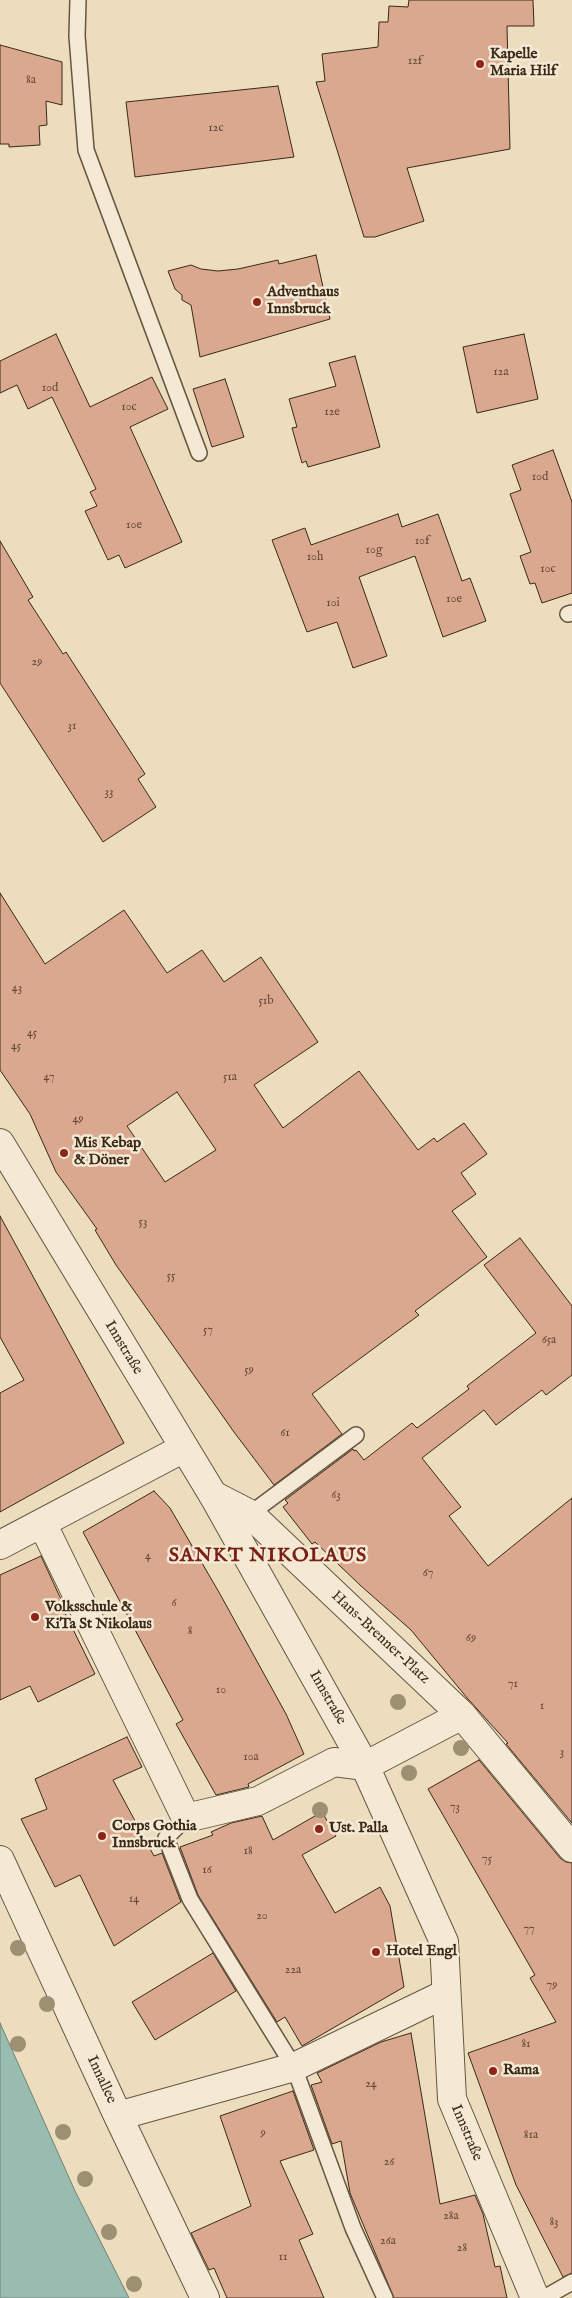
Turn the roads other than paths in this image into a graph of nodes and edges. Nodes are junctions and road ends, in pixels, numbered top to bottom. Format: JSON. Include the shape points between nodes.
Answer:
{"nodes":[{"id":1,"x":78,"y":0,"type":"edge"},
{"id":2,"x":199,"y":453,"type":"dead end"},
{"id":3,"x":0,"y":1143,"type":"edge"},
{"id":4,"x":356,"y":1435,"type":"dead end"},
{"id":5,"x":184,"y":1448,"type":"junction"},
{"id":6,"x":213,"y":1495,"type":"junction"},
{"id":7,"x":250,"y":1514,"type":"junction"},
{"id":8,"x":42,"y":1523,"type":"junction"},
{"id":9,"x":0,"y":1545,"type":"edge"},
{"id":10,"x":462,"y":1715,"type":"junction"},
{"id":11,"x":365,"y":1766,"type":"junction"},
{"id":12,"x":186,"y":1818,"type":"junction"},
{"id":13,"x":572,"y":1848,"type":"edge"},
{"id":14,"x":0,"y":1860,"type":"edge"},
{"id":15,"x":445,"y":1994,"type":"junction"},
{"id":16,"x":294,"y":2067,"type":"junction"},
{"id":17,"x":118,"y":2116,"type":"junction"},
{"id":18,"x":572,"y":2282,"type":"edge"},
{"id":19,"x":205,"y":2298,"type":"edge"},
{"id":20,"x":385,"y":2298,"type":"edge"},
{"id":21,"x":536,"y":2298,"type":"edge"},
{"id":22,"x":544,"y":2298,"type":"edge"}],
"edges":[{"from":1,"to":2,"type":"lane","via":[[76,36],[86,150]]},
{"from":3,"to":5,"type":"street","name":"Innstraße"},
{"from":4,"to":7,"type":"lane"},
{"from":5,"to":6,"type":"street","name":"Innstraße"},
{"from":5,"to":8,"type":"street"},
{"from":6,"to":7,"type":"street","name":"Hans-Brenner-Platz"},
{"from":6,"to":11,"type":"street","name":"Innstraße"},
{"from":7,"to":10,"type":"street","name":"Hans-Brenner-Platz"},
{"from":8,"to":9,"type":"street"},
{"from":8,"to":12,"type":"street"},
{"from":10,"to":11,"type":"street"},
{"from":10,"to":13,"type":"street","name":"Hans-Brenner-Platz"},
{"from":11,"to":12,"type":"street","via":[[334,1762],[258,1801]]},
{"from":11,"to":15,"type":"street","name":"Innstraße","via":[[444,1942]]},
{"from":12,"to":16,"type":"lane","via":[[166,1838],[190,1899]]},
{"from":14,"to":17,"type":"street","name":"Innallee"},
{"from":15,"to":16,"type":"street"},
{"from":15,"to":21,"type":"street","name":"Innstraße","via":[[452,2099]]},
{"from":16,"to":17,"type":"street"},
{"from":16,"to":20,"type":"lane","via":[[353,2228]]},
{"from":17,"to":19,"type":"street","name":"Innallee"},
{"from":18,"to":22,"type":"lane"}]}
